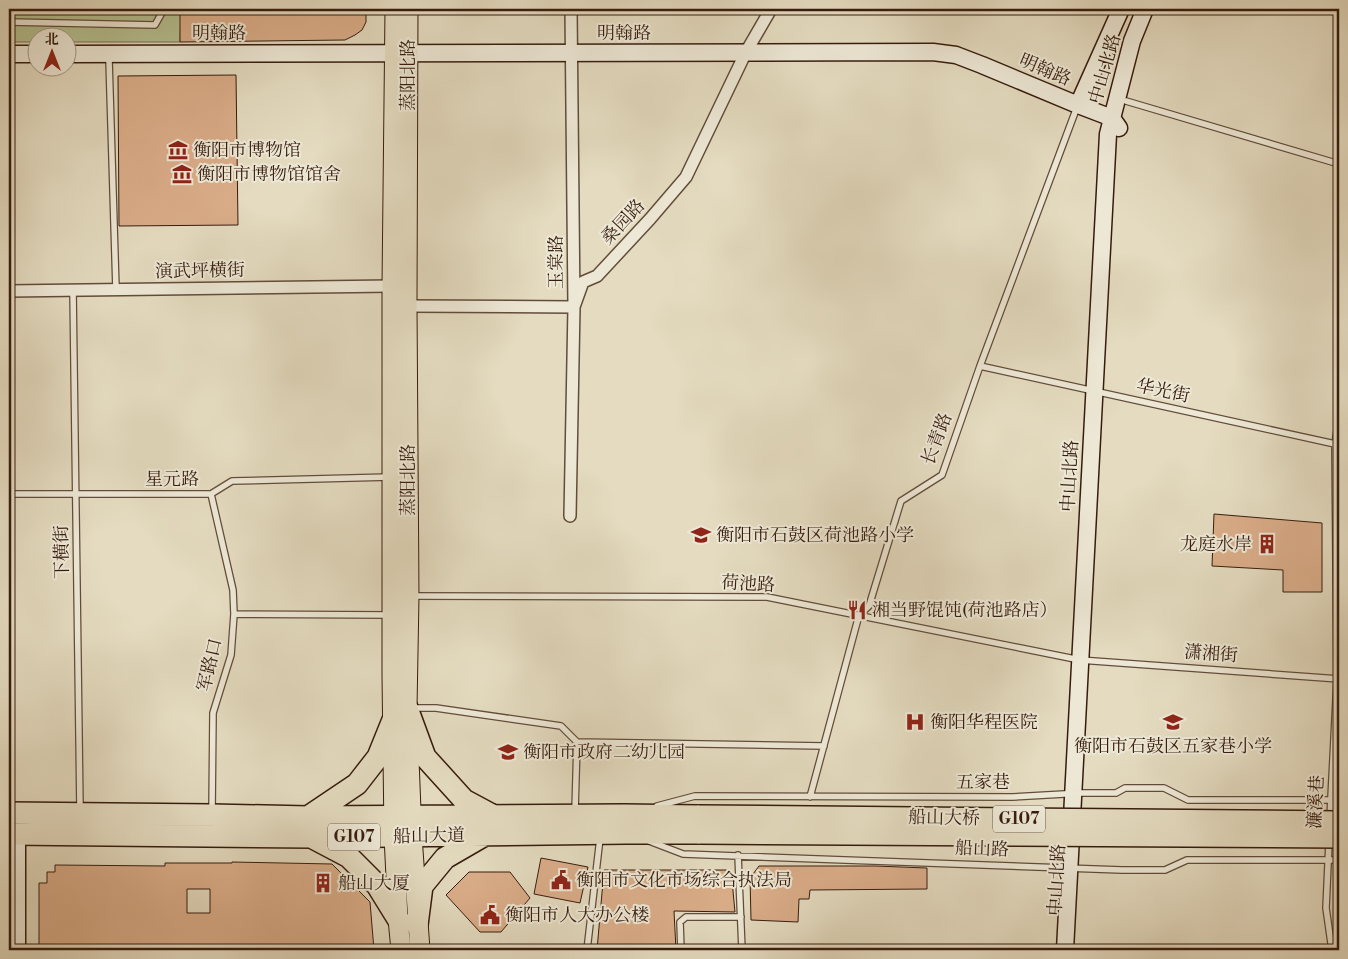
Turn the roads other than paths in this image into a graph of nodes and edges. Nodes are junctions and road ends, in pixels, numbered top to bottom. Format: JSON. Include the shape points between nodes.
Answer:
{"nodes":[{"id":1,"x":164,"y":9,"type":"edge"},
{"id":2,"x":395,"y":9,"type":"edge"},
{"id":3,"x":408,"y":9,"type":"edge"},
{"id":4,"x":483,"y":9,"type":"edge"},
{"id":5,"x":571,"y":9,"type":"edge"},
{"id":6,"x":604,"y":9,"type":"edge"},
{"id":7,"x":771,"y":9,"type":"edge"},
{"id":8,"x":1121,"y":9,"type":"edge"},
{"id":9,"x":1145,"y":9,"type":"edge"},
{"id":10,"x":1154,"y":9,"type":"edge"},
{"id":11,"x":9,"y":22,"type":"edge"},
{"id":12,"x":9,"y":54,"type":"edge"},
{"id":13,"x":28,"y":54,"type":"edge"},
{"id":14,"x":78,"y":54,"type":"edge"},
{"id":15,"x":744,"y":55,"type":"junction"},
{"id":16,"x":401,"y":56,"type":"junction"},
{"id":17,"x":572,"y":56,"type":"junction"},
{"id":18,"x":9,"y":60,"type":"edge"},
{"id":19,"x":28,"y":60,"type":"edge"},
{"id":20,"x":78,"y":60,"type":"edge"},
{"id":21,"x":109,"y":60,"type":"junction"},
{"id":22,"x":1126,"y":101,"type":"junction"},
{"id":23,"x":1077,"y":108,"type":"junction"},
{"id":24,"x":1114,"y":124,"type":"junction"},
{"id":25,"x":1339,"y":164,"type":"edge"},
{"id":26,"x":392,"y":286,"type":"junction"},
{"id":27,"x":73,"y":290,"type":"junction"},
{"id":28,"x":116,"y":290,"type":"junction"},
{"id":29,"x":9,"y":291,"type":"edge"},
{"id":30,"x":408,"y":306,"type":"junction"},
{"id":31,"x":574,"y":307,"type":"junction"},
{"id":32,"x":980,"y":366,"type":"junction"},
{"id":33,"x":1099,"y":392,"type":"junction"},
{"id":34,"x":1339,"y":416,"type":"edge"},
{"id":35,"x":1337,"y":444,"type":"edge"},
{"id":36,"x":392,"y":477,"type":"junction"},
{"id":37,"x":9,"y":494,"type":"edge"},
{"id":38,"x":76,"y":494,"type":"junction"},
{"id":39,"x":211,"y":494,"type":"junction"},
{"id":40,"x":570,"y":516,"type":"dead end"},
{"id":41,"x":409,"y":596,"type":"junction"},
{"id":42,"x":234,"y":614,"type":"junction"},
{"id":43,"x":392,"y":615,"type":"junction"},
{"id":44,"x":859,"y":615,"type":"junction"},
{"id":45,"x":1085,"y":660,"type":"junction"},
{"id":46,"x":1338,"y":679,"type":"edge"},
{"id":47,"x":400,"y":714,"type":"junction"},
{"id":48,"x":576,"y":742,"type":"junction"},
{"id":49,"x":824,"y":746,"type":"junction"},
{"id":50,"x":1077,"y":793,"type":"junction"},
{"id":51,"x":810,"y":797,"type":"junction"},
{"id":52,"x":1331,"y":800,"type":"junction"},
{"id":53,"x":1339,"y":800,"type":"edge"},
{"id":54,"x":9,"y":813,"type":"edge"},
{"id":55,"x":80,"y":814,"type":"junction"},
{"id":56,"x":212,"y":815,"type":"junction"},
{"id":57,"x":574,"y":815,"type":"junction"},
{"id":58,"x":625,"y":824,"type":"junction"},
{"id":59,"x":699,"y":824,"type":"joint"},
{"id":60,"x":490,"y":825,"type":"junction"},
{"id":61,"x":403,"y":826,"type":"junction"},
{"id":62,"x":309,"y":827,"type":"junction"},
{"id":63,"x":1334,"y":830,"type":"edge"},
{"id":64,"x":601,"y":833,"type":"junction"},
{"id":65,"x":13,"y":834,"type":"edge"},
{"id":66,"x":738,"y":855,"type":"junction"},
{"id":67,"x":1328,"y":860,"type":"junction"},
{"id":68,"x":1339,"y":860,"type":"edge"},
{"id":69,"x":1073,"y":868,"type":"junction"},
{"id":70,"x":741,"y":917,"type":"junction"},
{"id":71,"x":408,"y":922,"type":"junction"},
{"id":72,"x":17,"y":950,"type":"edge"},
{"id":73,"x":401,"y":950,"type":"edge"},
{"id":74,"x":420,"y":950,"type":"edge"},
{"id":75,"x":587,"y":950,"type":"edge"},
{"id":76,"x":682,"y":950,"type":"edge"},
{"id":77,"x":742,"y":950,"type":"edge"},
{"id":78,"x":1064,"y":950,"type":"edge"},
{"id":79,"x":1073,"y":950,"type":"edge"},
{"id":80,"x":1332,"y":950,"type":"edge"}],
"edges":[{"from":1,"to":11,"type":"lane","via":[[155,25]]},
{"from":2,"to":16,"type":"main road","name":"蒸阳北路"},
{"from":3,"to":16,"type":"main road","name":"蒸阳北路"},
{"from":4,"to":5,"type":"lane"},
{"from":5,"to":6,"type":"lane"},
{"from":5,"to":17,"type":"street","name":"玉棠路"},
{"from":7,"to":15,"type":"street","name":"桑园路"},
{"from":8,"to":23,"type":"street","name":"中山北路"},
{"from":9,"to":24,"type":"street","name":"中山北路","via":[[1132,41]]},
{"from":10,"to":22,"type":"street","name":"中山北路","via":[[1140,44]]},
{"from":12,"to":13,"type":"street"},
{"from":14,"to":16,"type":"street","name":"明翰路"},
{"from":15,"to":17,"type":"street","name":"明翰路"},
{"from":15,"to":23,"type":"street","name":"明翰路","via":[[933,52],[956,55]]},
{"from":15,"to":31,"type":"street","name":"桑园路","via":[[686,177],[597,276],[582,282]]},
{"from":16,"to":17,"type":"street","name":"明翰路"},
{"from":16,"to":21,"type":"street","name":"明翰路"},
{"from":16,"to":26,"type":"main road","name":"蒸阳北路"},
{"from":16,"to":30,"type":"main road","name":"蒸阳北路"},
{"from":17,"to":31,"type":"street","name":"玉棠路"},
{"from":18,"to":19,"type":"street"},
{"from":20,"to":21,"type":"street","name":"明翰路"},
{"from":21,"to":28,"type":"lane"},
{"from":22,"to":24,"type":"street","name":"中山北路"},
{"from":22,"to":25,"type":"lane"},
{"from":23,"to":24,"type":"street","name":"明翰路"},
{"from":23,"to":32,"type":"lane","name":"长青路"},
{"from":24,"to":33,"type":"street","name":"中山北路","via":[[1107,144]]},
{"from":26,"to":28,"type":"street","name":"演武坪横街"},
{"from":26,"to":36,"type":"main road","name":"蒸阳北路"},
{"from":27,"to":28,"type":"street","name":"演武坪横街"},
{"from":27,"to":29,"type":"street","name":"演武坪横街"},
{"from":27,"to":38,"type":"lane","name":"下横街"},
{"from":30,"to":31,"type":"street"},
{"from":30,"to":41,"type":"main road","name":"蒸阳北路"},
{"from":31,"to":40,"type":"street","name":"玉棠路"},
{"from":32,"to":33,"type":"lane","name":"华光街"},
{"from":32,"to":44,"type":"lane","name":"长青路","via":[[942,475],[901,501],[869,606]]},
{"from":33,"to":35,"type":"lane","name":"华光街"},
{"from":33,"to":45,"type":"street","name":"中山北路"},
{"from":34,"to":35,"type":"lane","name":"濂溪巷"},
{"from":35,"to":46,"type":"lane","name":"濂溪巷"},
{"from":36,"to":39,"type":"lane","name":"星元路","via":[[232,481]]},
{"from":36,"to":43,"type":"main road","name":"蒸阳北路"},
{"from":37,"to":38,"type":"lane","name":"星元路"},
{"from":38,"to":39,"type":"lane","name":"星元路"},
{"from":38,"to":55,"type":"lane","name":"下横街"},
{"from":39,"to":42,"type":"lane","name":"军路口","via":[[233,590]]},
{"from":41,"to":44,"type":"lane","name":"荷池路","via":[[767,597]]},
{"from":41,"to":47,"type":"main road","name":"蒸阳北路"},
{"from":42,"to":43,"type":"lane"},
{"from":42,"to":56,"type":"lane","name":"军路口","via":[[232,655],[213,713]]},
{"from":43,"to":47,"type":"main road","name":"蒸阳北路"},
{"from":44,"to":45,"type":"lane","name":"荷池路"},
{"from":44,"to":49,"type":"lane","name":"长青路"},
{"from":45,"to":46,"type":"lane","name":"潇湘街"},
{"from":45,"to":50,"type":"street","name":"中山北路"},
{"from":46,"to":52,"type":"lane","name":"濂溪巷"},
{"from":47,"to":48,"type":"lane","via":[[436,708],[561,726]]},
{"from":47,"to":60,"type":"highway","via":[[425,757]]},
{"from":47,"to":61,"type":"main road","name":"蒸阳北路"},
{"from":47,"to":62,"type":"highway","via":[[378,757],[357,784]]},
{"from":48,"to":49,"type":"lane"},
{"from":48,"to":57,"type":"lane"},
{"from":49,"to":51,"type":"lane","name":"长青路"},
{"from":50,"to":51,"type":"lane","name":"五家巷","via":[[1012,798]]},
{"from":50,"to":52,"type":"lane","name":"五家巷","via":[[1116,794],[1125,788],[1164,788],[1188,800]]},
{"from":50,"to":69,"type":"street","name":"中山北路"},
{"from":51,"to":58,"type":"lane","name":"五家巷","via":[[695,796]]},
{"from":52,"to":53,"type":"lane","name":"五家巷"},
{"from":52,"to":63,"type":"lane","name":"濂溪巷"},
{"from":54,"to":55,"type":"highway","name":"船山大道","number":"G107"},
{"from":55,"to":56,"type":"highway","name":"船山大道","number":"G107"},
{"from":56,"to":62,"type":"highway","name":"船山大道","number":"G107"},
{"from":57,"to":58,"type":"highway","name":"船山大道","number":"G107"},
{"from":57,"to":60,"type":"highway","name":"船山大道","number":"G107"},
{"from":58,"to":59,"type":"highway","name":"船山大道","number":"G107"},
{"from":58,"to":64,"type":"highway","name":"船山大道","number":"G107"},
{"from":58,"to":66,"type":"lane","name":"船山路","via":[[682,854]]},
{"from":59,"to":63,"type":"highway","name":"船山大桥","number":"G107","bridge":true},
{"from":60,"to":61,"type":"highway","name":"船山大道","number":"G107"},
{"from":60,"to":64,"type":"highway","name":"船山大道","number":"G107"},
{"from":60,"to":71,"type":"highway","via":[[445,858],[422,886]]},
{"from":61,"to":62,"type":"highway","name":"船山大道","number":"G107"},
{"from":61,"to":71,"type":"main road","name":"蒸阳北路"},
{"from":62,"to":65,"type":"highway","name":"船山大道","number":"G107"},
{"from":62,"to":71,"type":"highway","via":[[349,857]]},
{"from":63,"to":67,"type":"lane","name":"濂溪巷"},
{"from":64,"to":75,"type":"lane"},
{"from":65,"to":72,"type":"street"},
{"from":66,"to":69,"type":"lane","name":"船山路"},
{"from":66,"to":70,"type":"lane"},
{"from":67,"to":68,"type":"lane","name":"船山路"},
{"from":67,"to":69,"type":"lane","name":"船山路","via":[[1187,860],[1165,870]]},
{"from":67,"to":80,"type":"lane","name":"濂溪巷","via":[[1326,908]]},
{"from":69,"to":78,"type":"street","name":"中山北路"},
{"from":69,"to":79,"type":"street","name":"中山北路"},
{"from":70,"to":76,"type":"lane","via":[[686,916],[680,922]]},
{"from":70,"to":77,"type":"lane"},
{"from":71,"to":73,"type":"main road","name":"蒸阳北路"},
{"from":71,"to":74,"type":"main road","name":"蒸阳北路"}]}
